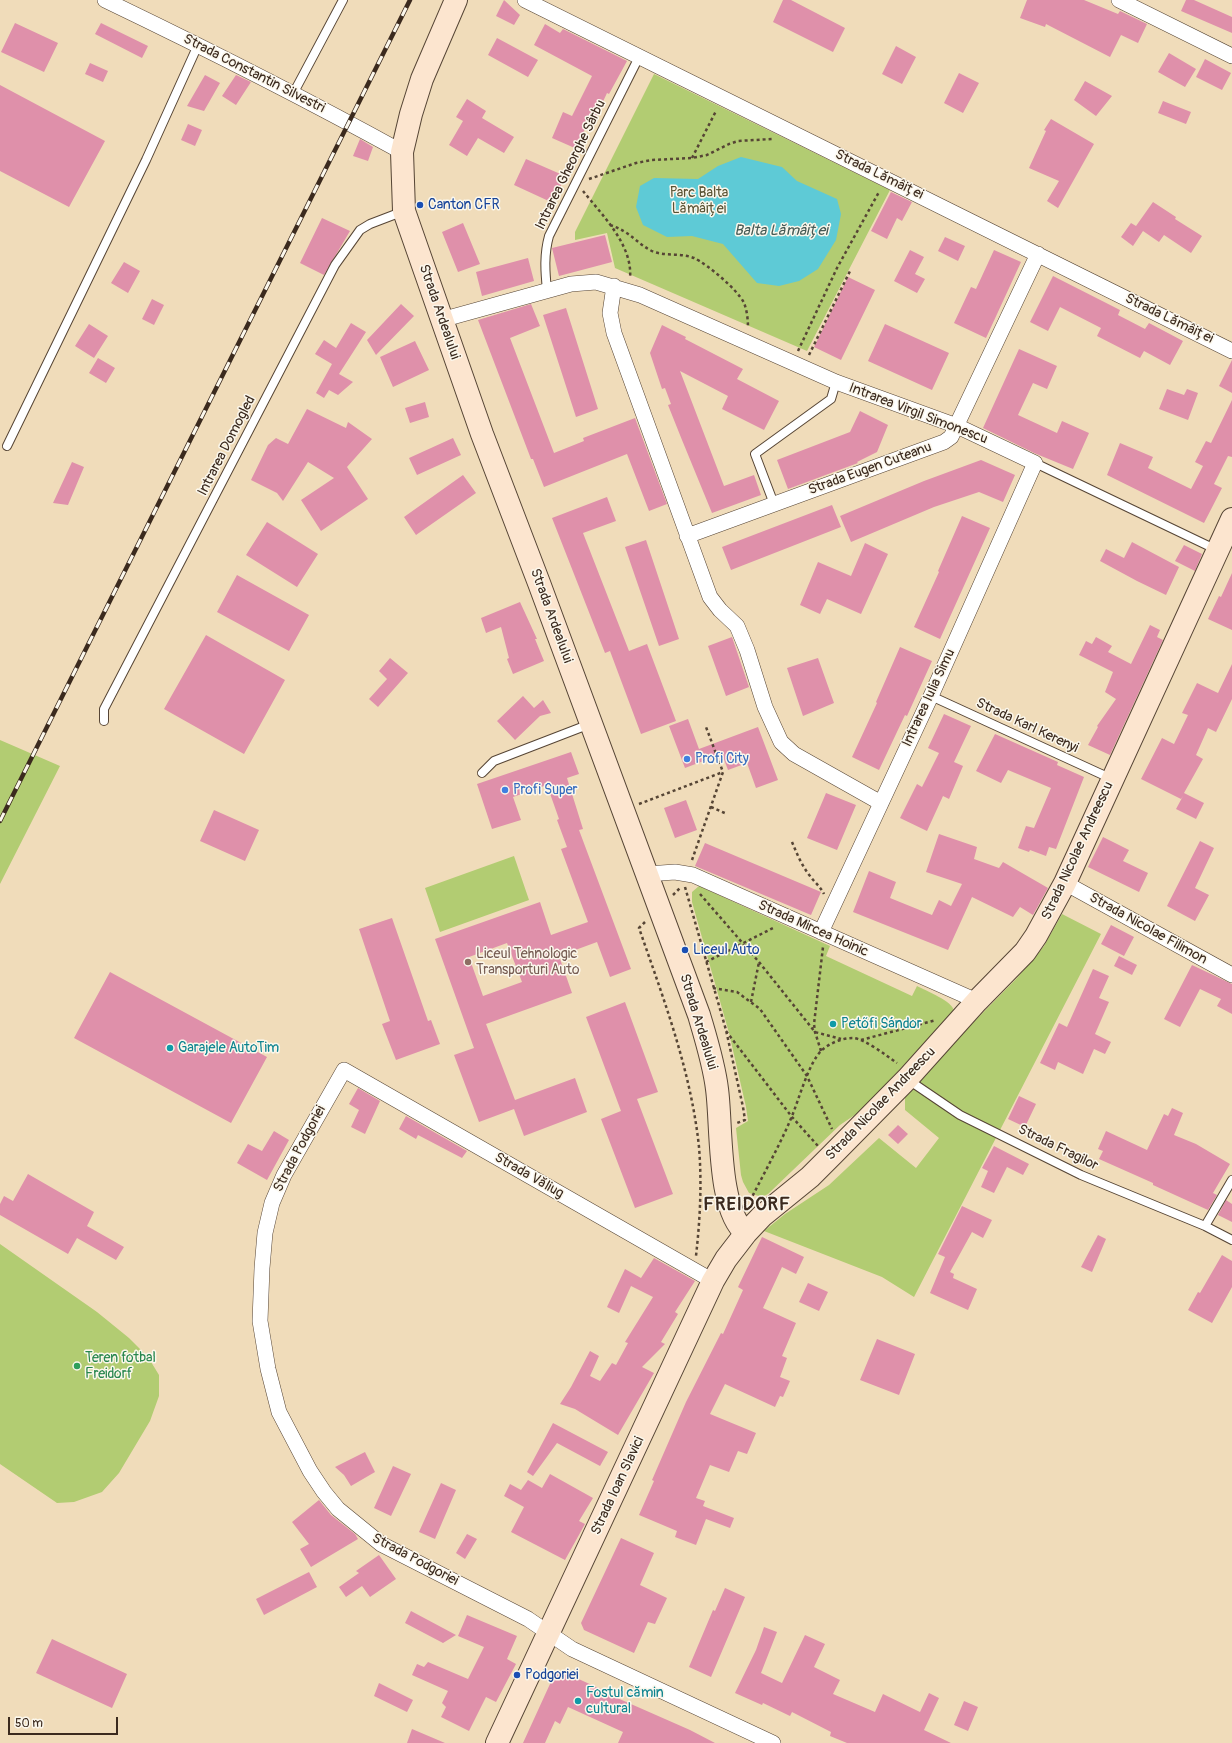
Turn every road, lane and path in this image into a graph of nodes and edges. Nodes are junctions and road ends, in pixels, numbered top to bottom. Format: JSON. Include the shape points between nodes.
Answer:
{"nodes":[{"id":1,"x":105,"y":0,"type":"edge"},
{"id":2,"x":343,"y":0,"type":"edge"},
{"id":3,"x":456,"y":0,"type":"edge"},
{"id":4,"x":525,"y":0,"type":"edge"},
{"id":5,"x":1119,"y":0,"type":"edge"},
{"id":6,"x":198,"y":45,"type":"junction"},
{"id":7,"x":1232,"y":56,"type":"edge"},
{"id":8,"x":640,"y":57,"type":"junction"},
{"id":9,"x":293,"y":94,"type":"junction"},
{"id":10,"x":723,"y":98,"type":"junction"},
{"id":11,"x":778,"y":139,"type":"dead end"},
{"id":12,"x":402,"y":152,"type":"junction"},
{"id":13,"x":692,"y":158,"type":"junction"},
{"id":14,"x":887,"y":179,"type":"junction"},
{"id":15,"x":576,"y":182,"type":"junction"},
{"id":16,"x":404,"y":211,"type":"junction"},
{"id":17,"x":609,"y":225,"type":"junction"},
{"id":18,"x":1038,"y":254,"type":"junction"},
{"id":19,"x":850,"y":271,"type":"dead end"},
{"id":20,"x":614,"y":286,"type":"junction"},
{"id":21,"x":547,"y":290,"type":"junction"},
{"id":22,"x":629,"y":291,"type":"junction"},
{"id":23,"x":441,"y":320,"type":"junction"},
{"id":24,"x":747,"y":342,"type":"junction"},
{"id":25,"x":1232,"y":351,"type":"edge"},
{"id":26,"x":798,"y":364,"type":"junction"},
{"id":27,"x":836,"y":382,"type":"junction"},
{"id":28,"x":957,"y":426,"type":"junction"},
{"id":29,"x":7,"y":446,"type":"dead end"},
{"id":30,"x":1035,"y":463,"type":"junction"},
{"id":31,"x":774,"y":504,"type":"junction"},
{"id":32,"x":1232,"y":518,"type":"edge"},
{"id":33,"x":687,"y":536,"type":"junction"},
{"id":34,"x":1218,"y":550,"type":"junction"},
{"id":35,"x":931,"y":696,"type":"junction"},
{"id":36,"x":104,"y":721,"type":"dead end"},
{"id":37,"x":591,"y":723,"type":"junction"},
{"id":38,"x":706,"y":727,"type":"dead end"},
{"id":39,"x":482,"y":772,"type":"dead end"},
{"id":40,"x":723,"y":772,"type":"junction"},
{"id":41,"x":1112,"y":779,"type":"junction"},
{"id":42,"x":881,"y":803,"type":"junction"},
{"id":43,"x":711,"y":807,"type":"junction"},
{"id":44,"x":623,"y":810,"type":"junction"},
{"id":45,"x":727,"y":814,"type":"dead end"},
{"id":46,"x":792,"y":842,"type":"dead end"},
{"id":47,"x":647,"y":874,"type":"junction"},
{"id":48,"x":684,"y":874,"type":"junction"},
{"id":49,"x":1065,"y":883,"type":"junction"},
{"id":50,"x":660,"y":908,"type":"junction"},
{"id":51,"x":778,"y":914,"type":"junction"},
{"id":52,"x":829,"y":914,"type":"junction"},
{"id":53,"x":822,"y":938,"type":"junction"},
{"id":54,"x":743,"y":943,"type":"junction"},
{"id":55,"x":706,"y":962,"type":"junction"},
{"id":56,"x":759,"y":962,"type":"junction"},
{"id":57,"x":1232,"y":974,"type":"edge"},
{"id":58,"x":713,"y":988,"type":"junction"},
{"id":59,"x":977,"y":1001,"type":"junction"},
{"id":60,"x":751,"y":1002,"type":"junction"},
{"id":61,"x":938,"y":1020,"type":"dead end"},
{"id":62,"x":726,"y":1030,"type":"junction"},
{"id":63,"x":815,"y":1032,"type":"junction"},
{"id":64,"x":843,"y":1040,"type":"junction"},
{"id":65,"x":861,"y":1040,"type":"junction"},
{"id":66,"x":821,"y":1051,"type":"junction"},
{"id":67,"x":344,"y":1070,"type":"joint"},
{"id":68,"x":903,"y":1072,"type":"junction"},
{"id":69,"x":807,"y":1076,"type":"junction"},
{"id":70,"x":792,"y":1117,"type":"junction"},
{"id":71,"x":733,"y":1124,"type":"dead end"},
{"id":72,"x":834,"y":1134,"type":"dead end"},
{"id":73,"x":824,"y":1143,"type":"dead end"},
{"id":74,"x":1232,"y":1180,"type":"edge"},
{"id":75,"x":745,"y":1199,"type":"dead end"},
{"id":76,"x":750,"y":1201,"type":"junction"},
{"id":77,"x":756,"y":1202,"type":"dead end"},
{"id":78,"x":1205,"y":1226,"type":"junction"},
{"id":79,"x":746,"y":1233,"type":"junction"},
{"id":80,"x":1232,"y":1240,"type":"edge"},
{"id":81,"x":694,"y":1271,"type":"junction"},
{"id":82,"x":713,"y":1281,"type":"junction"},
{"id":83,"x":549,"y":1634,"type":"junction"},
{"id":84,"x":497,"y":1743,"type":"edge"},
{"id":85,"x":773,"y":1743,"type":"edge"}],
"edges":[{"from":1,"to":6,"type":"street","name":"Strada Constantin Silvestri"},
{"from":2,"to":9,"type":"lane"},
{"from":3,"to":12,"type":"main road","name":"Strada Ardealului","via":[[422,79]]},
{"from":4,"to":8,"type":"street","name":"Strada Lămâiței"},
{"from":5,"to":7,"type":"street"},
{"from":6,"to":9,"type":"street","name":"Strada Constantin Silvestri"},
{"from":6,"to":29,"type":"lane","via":[[146,160]]},
{"from":8,"to":10,"type":"street","name":"Strada Lămâiței"},
{"from":8,"to":15,"type":"lane","name":"Intrarea Gheorghe Sârbu"},
{"from":9,"to":12,"type":"street","name":"Strada Constantin Silvestri"},
{"from":10,"to":13,"type":"path"},
{"from":10,"to":14,"type":"street","name":"Strada Lămâiței"},
{"from":11,"to":13,"type":"path","via":[[738,141],[707,155]]},
{"from":12,"to":16,"type":"main road","name":"Strada Ardealului"},
{"from":13,"to":15,"type":"path","via":[[636,163]]},
{"from":14,"to":18,"type":"street","name":"Strada Lămâiței"},
{"from":14,"to":26,"type":"path","via":[[837,268]]},
{"from":15,"to":17,"type":"path"},
{"from":15,"to":21,"type":"lane","name":"Intrarea Gheorghe Sârbu","via":[[549,236],[545,250]]},
{"from":16,"to":23,"type":"main road","name":"Strada Ardealului"},
{"from":16,"to":36,"type":"lane","name":"Intrarea Domogled","via":[[360,230],[335,265],[104,709]]},
{"from":17,"to":22,"type":"path","via":[[630,263]]},
{"from":17,"to":24,"type":"path","via":[[622,228],[656,252],[694,258],[708,268],[744,303],[748,322]]},
{"from":18,"to":25,"type":"street","name":"Strada Lămâiței"},
{"from":18,"to":28,"type":"street","name":"Strada Eugen Cuteanu"},
{"from":19,"to":26,"type":"path"},
{"from":20,"to":21,"type":"street","via":[[596,282],[571,284]]},
{"from":20,"to":22,"type":"street","name":"Intrarea Virgil Simonescu"},
{"from":20,"to":33,"type":"street","via":[[610,313],[614,333]]},
{"from":21,"to":23,"type":"street"},
{"from":22,"to":24,"type":"street","name":"Intrarea Virgil Simonescu"},
{"from":23,"to":37,"type":"main road","name":"Strada Ardealului"},
{"from":24,"to":26,"type":"street","name":"Intrarea Virgil Simonescu"},
{"from":26,"to":27,"type":"street","name":"Intrarea Virgil Simonescu"},
{"from":27,"to":28,"type":"street","name":"Intrarea Virgil Simonescu"},
{"from":27,"to":31,"type":"lane","via":[[831,399],[755,454]]},
{"from":28,"to":30,"type":"street","name":"Intrarea Virgil Simonescu"},
{"from":28,"to":31,"type":"street","name":"Strada Eugen Cuteanu","via":[[951,437],[944,442]]},
{"from":30,"to":34,"type":"lane","name":"Intrarea Virgil Simonescu"},
{"from":30,"to":35,"type":"street","name":"Intrarea Iulia Simu"},
{"from":31,"to":33,"type":"street","name":"Strada Eugen Cuteanu"},
{"from":32,"to":34,"type":"main road","name":"Strada Nicolae Andreescu"},
{"from":33,"to":42,"type":"street","via":[[710,597],[737,626],[765,707],[781,742],[794,754]]},
{"from":34,"to":41,"type":"main road","name":"Strada Nicolae Andreescu"},
{"from":35,"to":41,"type":"lane","name":"Strada Karl Kerenyi"},
{"from":35,"to":42,"type":"street","name":"Intrarea Iulia Simu"},
{"from":37,"to":39,"type":"lane","via":[[494,761]]},
{"from":37,"to":44,"type":"main road","name":"Strada Ardealului"},
{"from":38,"to":40,"type":"path"},
{"from":40,"to":43,"type":"path"},
{"from":40,"to":44,"type":"path"},
{"from":41,"to":49,"type":"main road","name":"Strada Nicolae Andreescu"},
{"from":42,"to":52,"type":"street","name":"Intrarea Iulia Simu"},
{"from":43,"to":45,"type":"path"},
{"from":43,"to":48,"type":"path"},
{"from":44,"to":47,"type":"main road","name":"Strada Ardealului"},
{"from":46,"to":52,"type":"path","via":[[810,877],[821,887]]},
{"from":47,"to":48,"type":"street","name":"Strada Mircea Hoinic"},
{"from":47,"to":50,"type":"main road","name":"Strada Ardealului"},
{"from":48,"to":51,"type":"street","name":"Strada Mircea Hoinic","via":[[693,875]]},
{"from":48,"to":54,"type":"path"},
{"from":49,"to":57,"type":"street","name":"Strada Nicolae Filimon"},
{"from":49,"to":59,"type":"main road","name":"Strada Nicolae Andreescu","via":[[1028,946]]},
{"from":50,"to":55,"type":"path","via":[[684,884]]},
{"from":50,"to":79,"type":"main road","name":"Strada Ardealului","via":[[709,1048],[717,1088],[729,1204],[740,1228]]},
{"from":50,"to":81,"type":"path","via":[[639,928],[676,1036],[694,1109],[701,1185]]},
{"from":51,"to":53,"type":"street","name":"Strada Mircea Hoinic"},
{"from":51,"to":54,"type":"path","via":[[773,928]]},
{"from":52,"to":53,"type":"street","name":"Intrarea Iulia Simu"},
{"from":53,"to":59,"type":"street","name":"Strada Mircea Hoinic"},
{"from":53,"to":63,"type":"path"},
{"from":54,"to":55,"type":"path"},
{"from":54,"to":56,"type":"path"},
{"from":55,"to":58,"type":"path"},
{"from":56,"to":60,"type":"path"},
{"from":56,"to":63,"type":"path"},
{"from":58,"to":60,"type":"path","via":[[737,992]]},
{"from":58,"to":62,"type":"path"},
{"from":59,"to":68,"type":"main road","name":"Strada Nicolae Andreescu"},
{"from":60,"to":69,"type":"path","via":[[760,1009]]},
{"from":61,"to":65,"type":"path"},
{"from":62,"to":70,"type":"path"},
{"from":62,"to":71,"type":"path","via":[[745,1120]]},
{"from":63,"to":64,"type":"path"},
{"from":63,"to":66,"type":"path"},
{"from":64,"to":65,"type":"path"},
{"from":64,"to":66,"type":"path"},
{"from":65,"to":68,"type":"path"},
{"from":66,"to":69,"type":"path"},
{"from":67,"to":81,"type":"street","name":"Strada Văliug"},
{"from":67,"to":83,"type":"street","name":"Strada Podgoriei","via":[[284,1175],[272,1203],[265,1233],[260,1321],[268,1369],[280,1412],[310,1471],[324,1492],[338,1509],[358,1526],[381,1544],[528,1619]]},
{"from":68,"to":78,"type":"lane","name":"Strada Fragilor","via":[[960,1115],[1081,1175]]},
{"from":68,"to":79,"type":"main road","name":"Strada Nicolae Andreescu","via":[[824,1164],[762,1216]]},
{"from":69,"to":70,"type":"path"},
{"from":69,"to":72,"type":"path"},
{"from":70,"to":73,"type":"path","via":[[819,1148]]},
{"from":70,"to":76,"type":"path"},
{"from":74,"to":78,"type":"lane"},
{"from":75,"to":76,"type":"path"},
{"from":76,"to":77,"type":"path"},
{"from":78,"to":80,"type":"lane","name":"Strada Fragilor"},
{"from":79,"to":82,"type":"main road","name":"Strada Ioan Slavici"},
{"from":81,"to":82,"type":"street","name":"Strada Văliug"},
{"from":82,"to":83,"type":"main road","name":"Strada Ioan Slavici"},
{"from":83,"to":84,"type":"main road","name":"Strada Ioan Slavici"},
{"from":83,"to":85,"type":"street","name":"Strada Podgoriei","via":[[572,1650]]}]}
